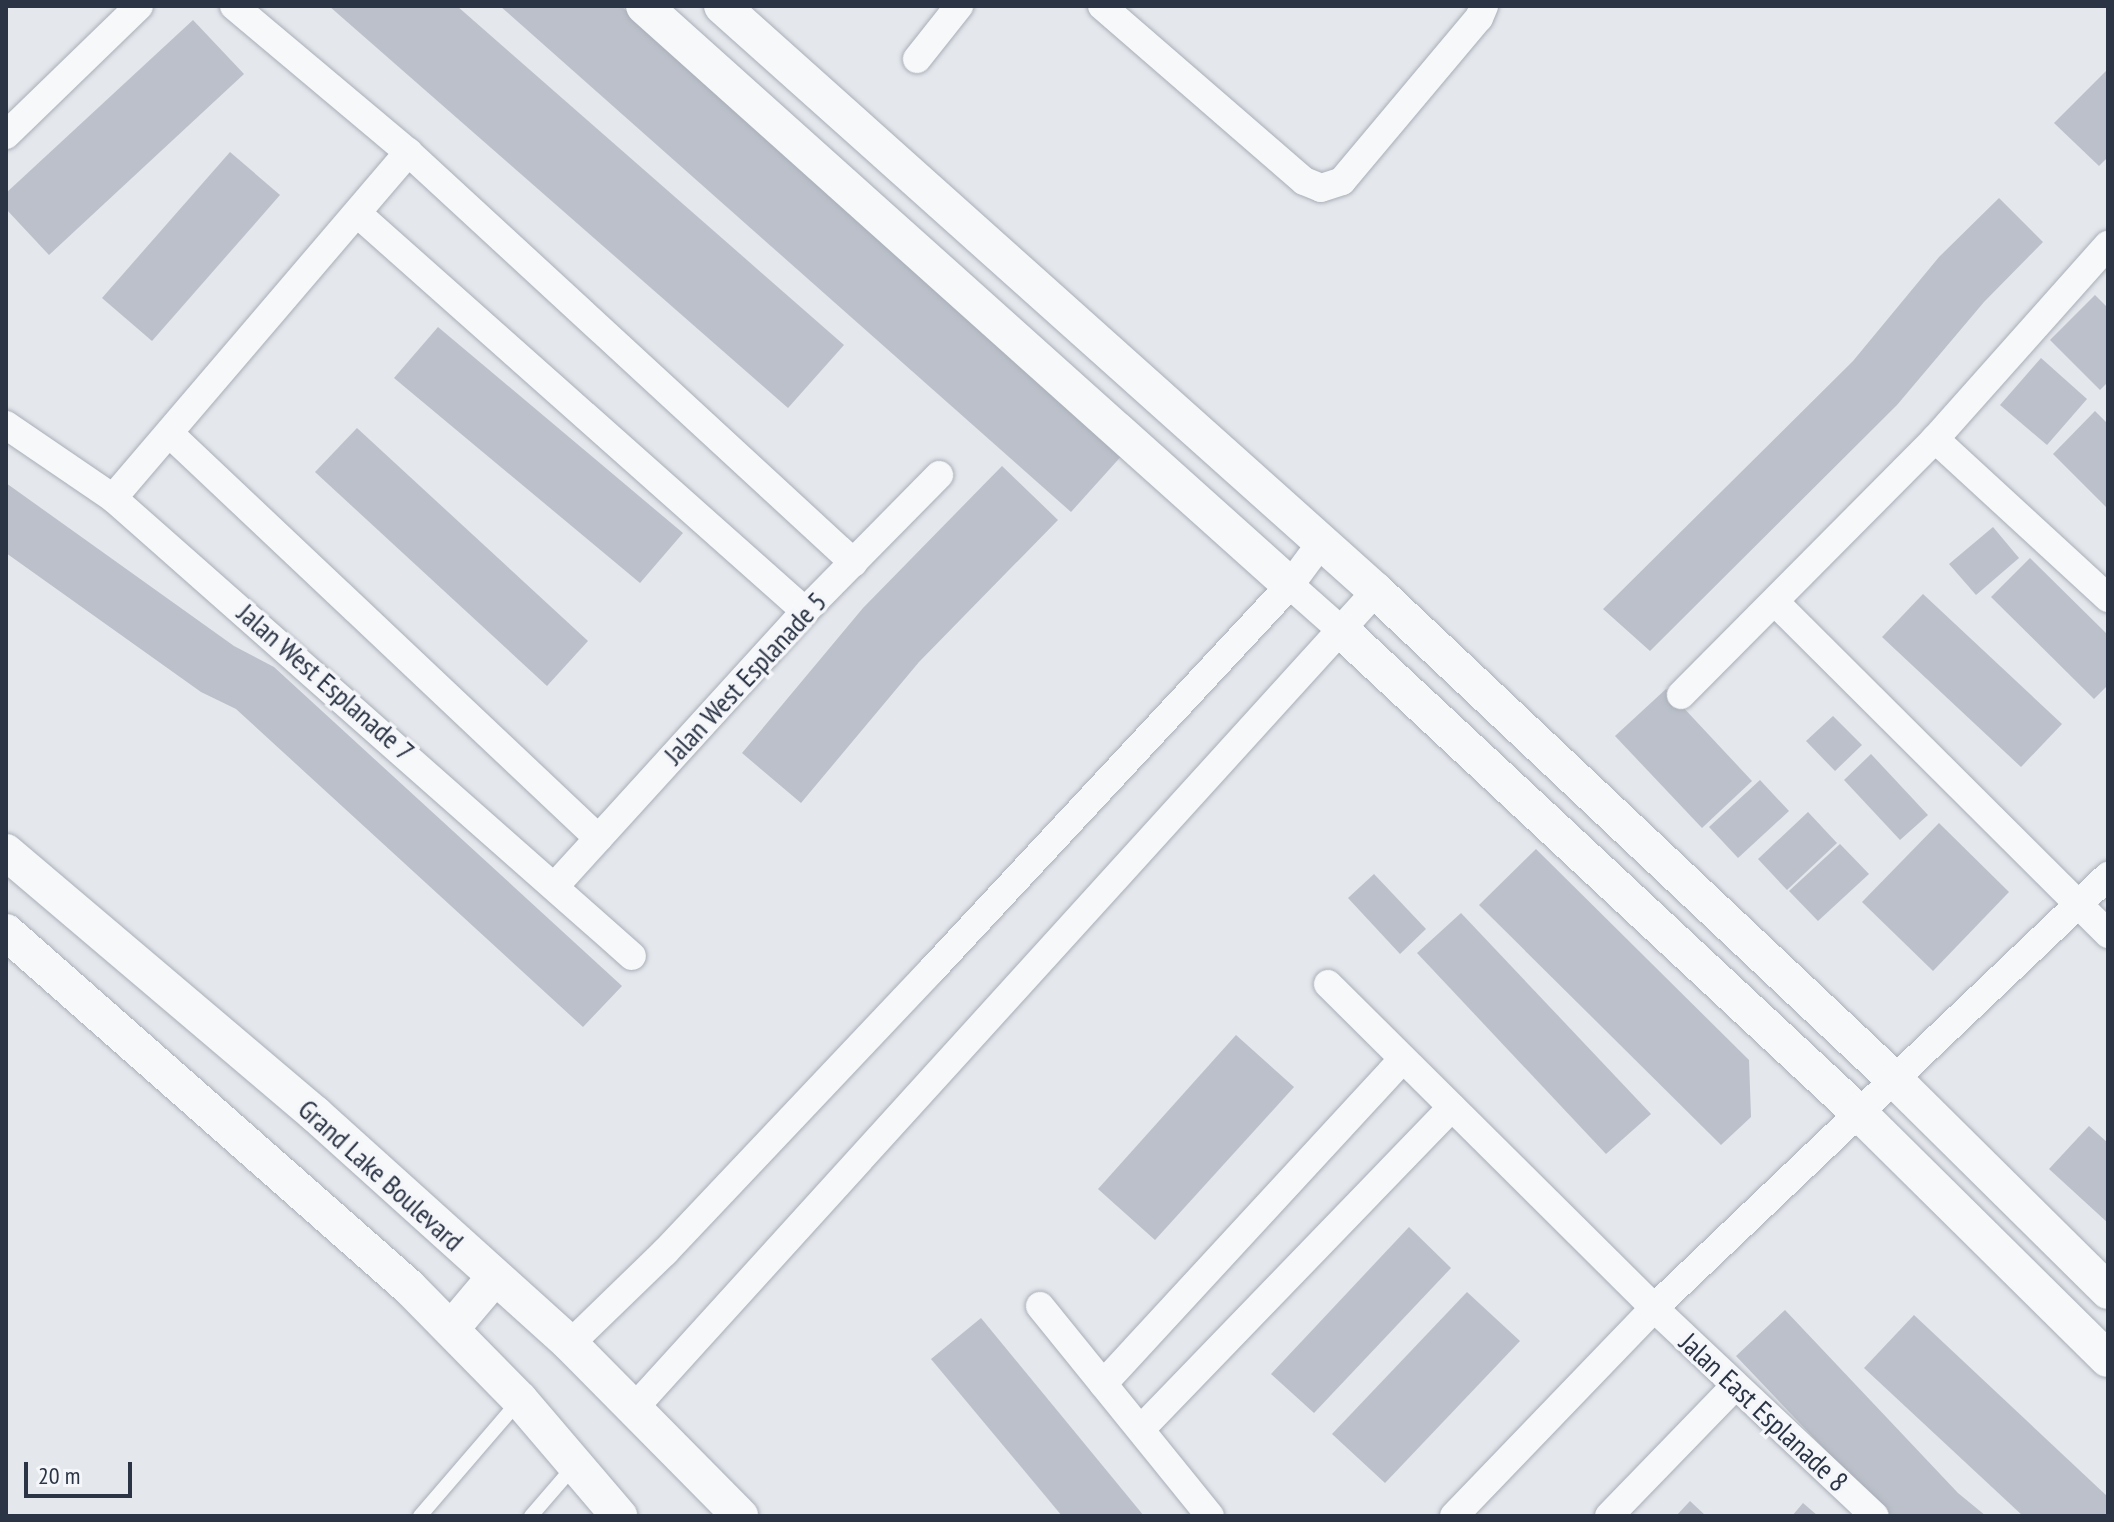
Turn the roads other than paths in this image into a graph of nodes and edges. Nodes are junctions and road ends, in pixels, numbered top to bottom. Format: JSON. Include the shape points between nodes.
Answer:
{"nodes":[{"id":1,"x":139,"y":6,"type":"edge"},
{"id":2,"x":234,"y":6,"type":"edge"},
{"id":3,"x":644,"y":6,"type":"edge"},
{"id":4,"x":722,"y":6,"type":"edge"},
{"id":5,"x":959,"y":6,"type":"edge"},
{"id":6,"x":1102,"y":6,"type":"edge"},
{"id":7,"x":1484,"y":6,"type":"edge"},
{"id":8,"x":917,"y":59,"type":"dead end"},
{"id":9,"x":6,"y":135,"type":"edge"},
{"id":10,"x":408,"y":152,"type":"junction"},
{"id":11,"x":358,"y":214,"type":"junction"},
{"id":12,"x":2103,"y":260,"type":"edge"},
{"id":13,"x":6,"y":425,"type":"edge"},
{"id":14,"x":170,"y":434,"type":"junction"},
{"id":15,"x":1935,"y":439,"type":"junction"},
{"id":16,"x":939,"y":475,"type":"dead end"},
{"id":17,"x":113,"y":498,"type":"junction"},
{"id":18,"x":1321,"y":543,"type":"junction"},
{"id":19,"x":854,"y":563,"type":"junction"},
{"id":20,"x":1290,"y":585,"type":"junction"},
{"id":21,"x":1376,"y":591,"type":"junction"},
{"id":22,"x":2108,"y":598,"type":"edge"},
{"id":23,"x":1776,"y":603,"type":"junction"},
{"id":24,"x":805,"y":611,"type":"junction"},
{"id":25,"x":1342,"y":631,"type":"junction"},
{"id":26,"x":1681,"y":695,"type":"dead end"},
{"id":27,"x":598,"y":838,"type":"junction"},
{"id":28,"x":6,"y":852,"type":"edge"},
{"id":29,"x":2108,"y":876,"type":"edge"},
{"id":30,"x":555,"y":886,"type":"junction"},
{"id":31,"x":2078,"y":905,"type":"junction"},
{"id":32,"x":6,"y":932,"type":"edge"},
{"id":33,"x":2108,"y":934,"type":"edge"},
{"id":34,"x":632,"y":956,"type":"dead end"},
{"id":35,"x":1328,"y":984,"type":"dead end"},
{"id":36,"x":1403,"y":1059,"type":"junction"},
{"id":37,"x":1895,"y":1080,"type":"junction"},
{"id":38,"x":1452,"y":1107,"type":"junction"},
{"id":39,"x":1858,"y":1112,"type":"junction"},
{"id":40,"x":495,"y":1277,"type":"junction"},
{"id":41,"x":2108,"y":1291,"type":"edge"},
{"id":42,"x":1040,"y":1306,"type":"dead end"},
{"id":43,"x":1654,"y":1308,"type":"junction"},
{"id":44,"x":451,"y":1329,"type":"junction"},
{"id":45,"x":570,"y":1344,"type":"junction"},
{"id":46,"x":2108,"y":1359,"type":"edge"},
{"id":47,"x":1103,"y":1384,"type":"junction"},
{"id":48,"x":1735,"y":1386,"type":"junction"},
{"id":49,"x":520,"y":1400,"type":"junction"},
{"id":50,"x":636,"y":1406,"type":"junction"},
{"id":51,"x":1142,"y":1428,"type":"junction"},
{"id":52,"x":576,"y":1465,"type":"junction"},
{"id":53,"x":722,"y":1510,"type":"edge"},
{"id":54,"x":420,"y":1516,"type":"edge"},
{"id":55,"x":531,"y":1516,"type":"edge"},
{"id":56,"x":619,"y":1516,"type":"edge"},
{"id":57,"x":1210,"y":1516,"type":"edge"},
{"id":58,"x":1454,"y":1516,"type":"edge"},
{"id":59,"x":1609,"y":1516,"type":"edge"},
{"id":60,"x":1875,"y":1516,"type":"edge"}],
"edges":[{"from":1,"to":9,"type":"street"},
{"from":2,"to":10,"type":"street"},
{"from":3,"to":20,"type":"street"},
{"from":4,"to":18,"type":"street"},
{"from":5,"to":8,"type":"street"},
{"from":6,"to":7,"type":"street","via":[[1304,181],[1321,188],[1342,181]]},
{"from":10,"to":11,"type":"street"},
{"from":10,"to":19,"type":"street"},
{"from":11,"to":14,"type":"street"},
{"from":11,"to":24,"type":"street"},
{"from":12,"to":15,"type":"street"},
{"from":13,"to":17,"type":"street","name":"Jalan West Esplanade 7"},
{"from":14,"to":17,"type":"street"},
{"from":14,"to":27,"type":"street"},
{"from":15,"to":22,"type":"street"},
{"from":15,"to":23,"type":"street"},
{"from":16,"to":19,"type":"street","name":"Jalan West Esplanade 5"},
{"from":17,"to":30,"type":"street","name":"Jalan West Esplanade 7"},
{"from":18,"to":20,"type":"street"},
{"from":18,"to":21,"type":"street"},
{"from":19,"to":24,"type":"street","name":"Jalan West Esplanade 5"},
{"from":20,"to":25,"type":"street"},
{"from":20,"to":45,"type":"street","via":[[665,1252]]},
{"from":21,"to":25,"type":"street"},
{"from":21,"to":37,"type":"street"},
{"from":23,"to":26,"type":"street"},
{"from":23,"to":31,"type":"street"},
{"from":24,"to":27,"type":"street","name":"Jalan West Esplanade 5"},
{"from":25,"to":39,"type":"street"},
{"from":25,"to":50,"type":"street"},
{"from":27,"to":30,"type":"street","name":"Jalan West Esplanade 5"},
{"from":28,"to":40,"type":"street","name":"Grand Lake Boulevard","via":[[291,1094]]},
{"from":29,"to":31,"type":"street"},
{"from":30,"to":34,"type":"street","name":"Jalan West Esplanade 7"},
{"from":31,"to":33,"type":"street"},
{"from":31,"to":37,"type":"street"},
{"from":32,"to":44,"type":"street","via":[[303,1189]]},
{"from":35,"to":36,"type":"street","name":"Jalan East Esplanade 8"},
{"from":36,"to":38,"type":"street","name":"Jalan East Esplanade 8"},
{"from":36,"to":47,"type":"street"},
{"from":37,"to":39,"type":"street"},
{"from":37,"to":41,"type":"street"},
{"from":38,"to":43,"type":"street","name":"Jalan East Esplanade 8"},
{"from":38,"to":51,"type":"street"},
{"from":39,"to":43,"type":"street"},
{"from":39,"to":46,"type":"street"},
{"from":40,"to":44,"type":"street"},
{"from":40,"to":45,"type":"street","name":"Grand Lake Boulevard"},
{"from":42,"to":47,"type":"street"},
{"from":43,"to":48,"type":"street","name":"Jalan East Esplanade 8"},
{"from":43,"to":58,"type":"street"},
{"from":44,"to":49,"type":"street"},
{"from":45,"to":50,"type":"street","name":"Grand Lake Boulevard"},
{"from":47,"to":51,"type":"street"},
{"from":48,"to":59,"type":"street"},
{"from":48,"to":60,"type":"street","name":"Jalan East Esplanade 8"},
{"from":49,"to":52,"type":"street"},
{"from":49,"to":54,"type":"lane"},
{"from":50,"to":53,"type":"street","name":"Grand Lake Boulevard"},
{"from":51,"to":57,"type":"street"},
{"from":52,"to":55,"type":"lane"},
{"from":52,"to":56,"type":"street"}]}
